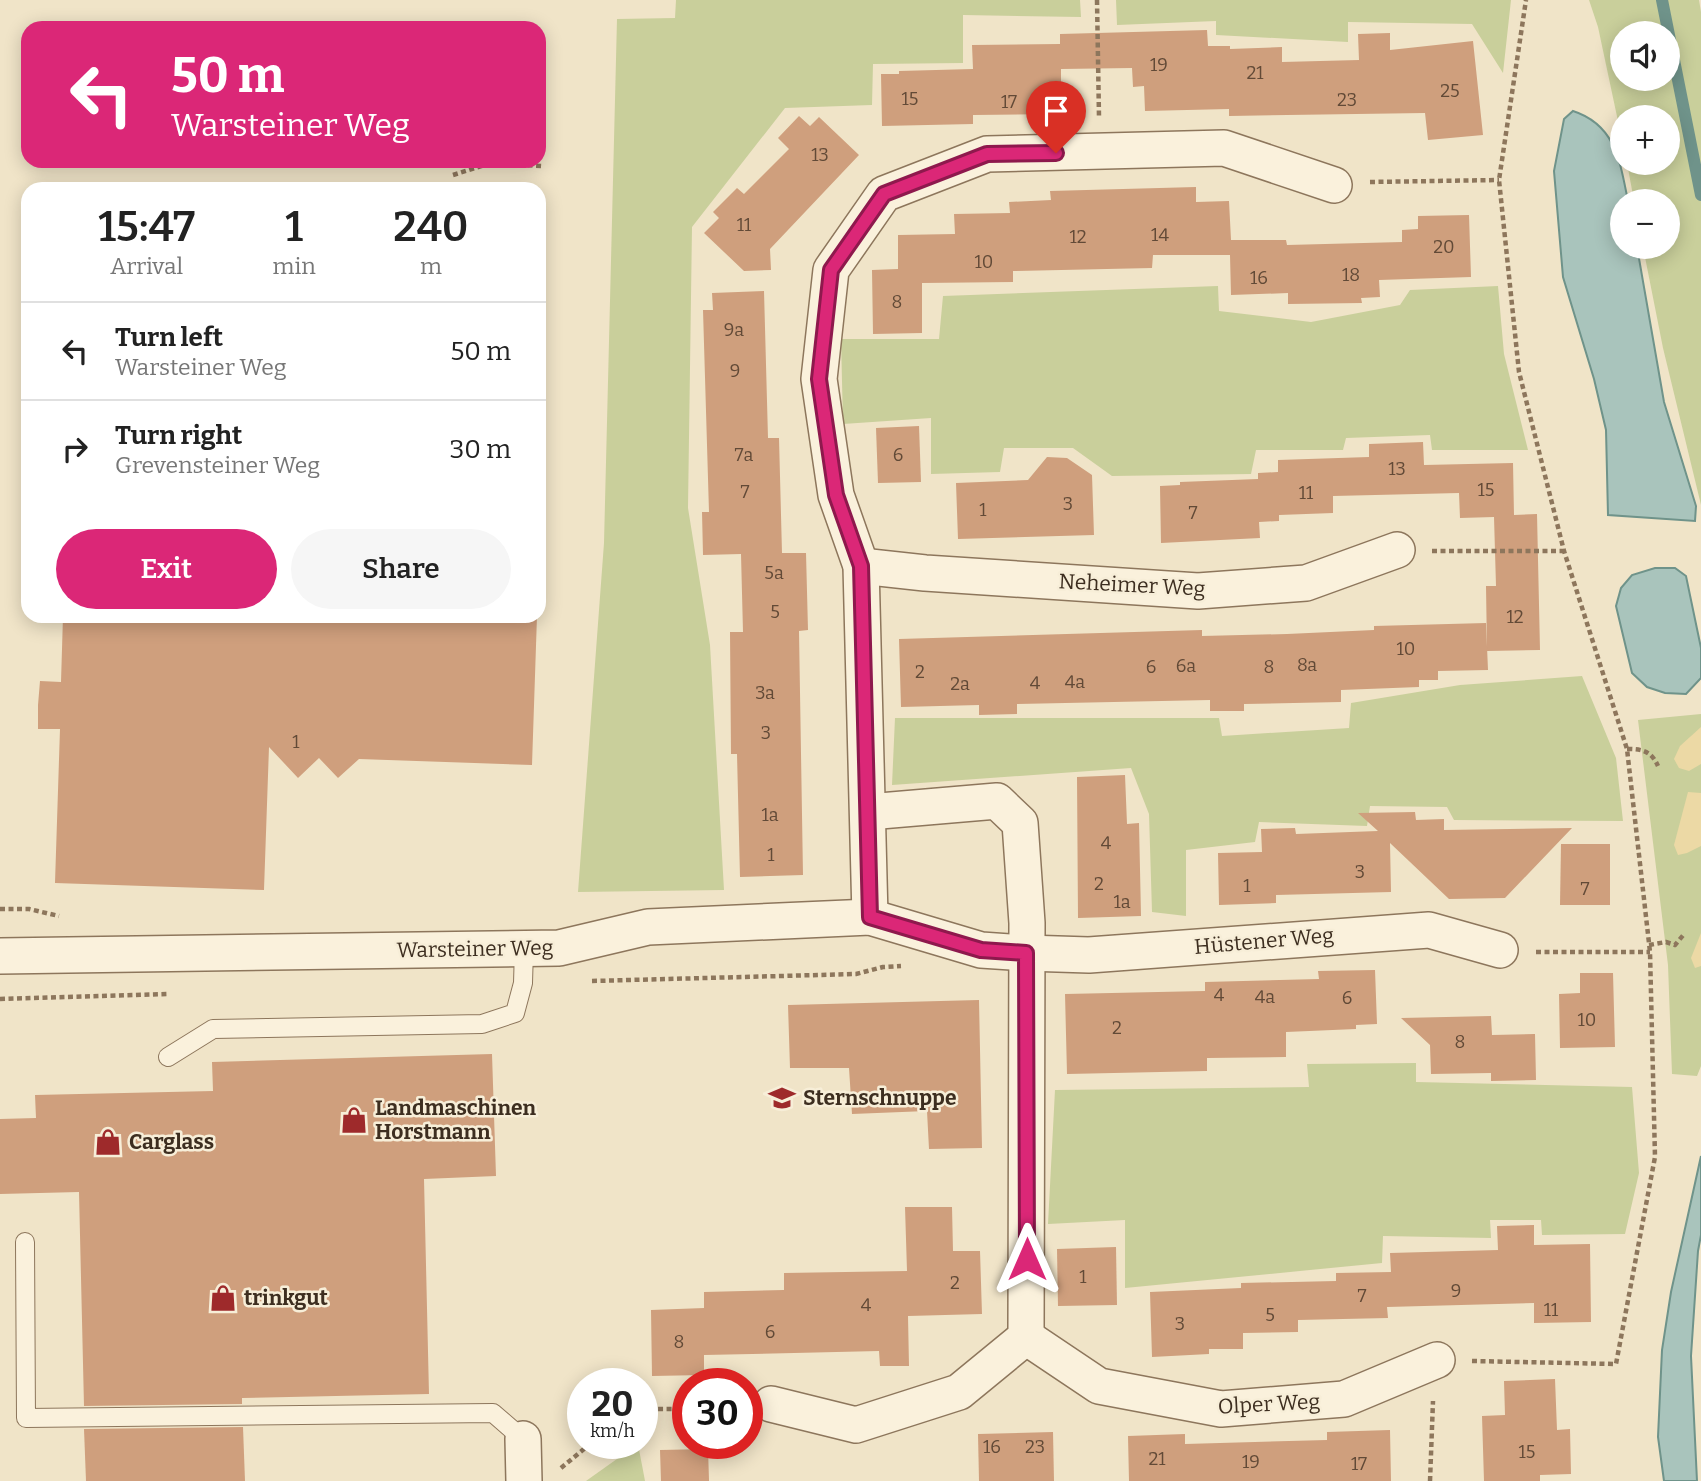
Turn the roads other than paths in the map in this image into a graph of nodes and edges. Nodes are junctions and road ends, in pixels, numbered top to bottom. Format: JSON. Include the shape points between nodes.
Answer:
{"nodes":[{"id":1,"x":1334,"y":185,"type":"road end"},
{"id":2,"x":1397,"y":550,"type":"road end"},
{"id":3,"x":861,"y":566,"type":"junction"},
{"id":4,"x":868,"y":812,"type":"junction"},
{"id":5,"x":870,"y":917,"type":"junction"},
{"id":6,"x":524,"y":949,"type":"junction"},
{"id":7,"x":1500,"y":950,"type":"road end"},
{"id":8,"x":1026,"y":953,"type":"junction"},
{"id":9,"x":0,"y":956,"type":"edge"},
{"id":10,"x":169,"y":1057,"type":"dead end"},
{"id":11,"x":25,"y":1242,"type":"dead end"},
{"id":12,"x":1026,"y":1337,"type":"junction"},
{"id":13,"x":1437,"y":1360,"type":"road end"},
{"id":14,"x":771,"y":1404,"type":"dead end"},
{"id":15,"x":523,"y":1438,"type":"joint"},
{"id":16,"x":539,"y":1477,"type":"edge"}],
"edges":[{"from":1,"to":3,"type":"street","via":[[1224,148],[987,154],[884,194],[831,270],[819,379],[836,495]]},
{"from":2,"to":3,"type":"street","name":"Neheimer Weg","via":[[1306,583],[1198,591]]},
{"from":3,"to":4,"type":"street"},
{"from":4,"to":5,"type":"street"},
{"from":4,"to":8,"type":"street","via":[[998,801],[1020,822]]},
{"from":5,"to":6,"type":"street","name":"Warsteiner Weg","via":[[648,927],[559,948]]},
{"from":5,"to":8,"type":"street","name":"Warsteiner Weg","via":[[981,950]]},
{"from":6,"to":9,"type":"street","name":"Warsteiner Weg"},
{"from":6,"to":10,"type":"lane","via":[[523,983],[515,1013],[482,1024],[213,1029]]},
{"from":7,"to":8,"type":"street","name":"Hüstener Weg","via":[[1429,930],[1089,955]]},
{"from":8,"to":12,"type":"street"},
{"from":11,"to":15,"type":"lane","via":[[26,1419],[493,1413]]},
{"from":12,"to":13,"type":"street","name":"Olper Weg","via":[[1098,1386],[1220,1409],[1344,1399]]},
{"from":12,"to":14,"type":"street","via":[[959,1392],[856,1425]]},
{"from":15,"to":16,"type":"street"}]}
